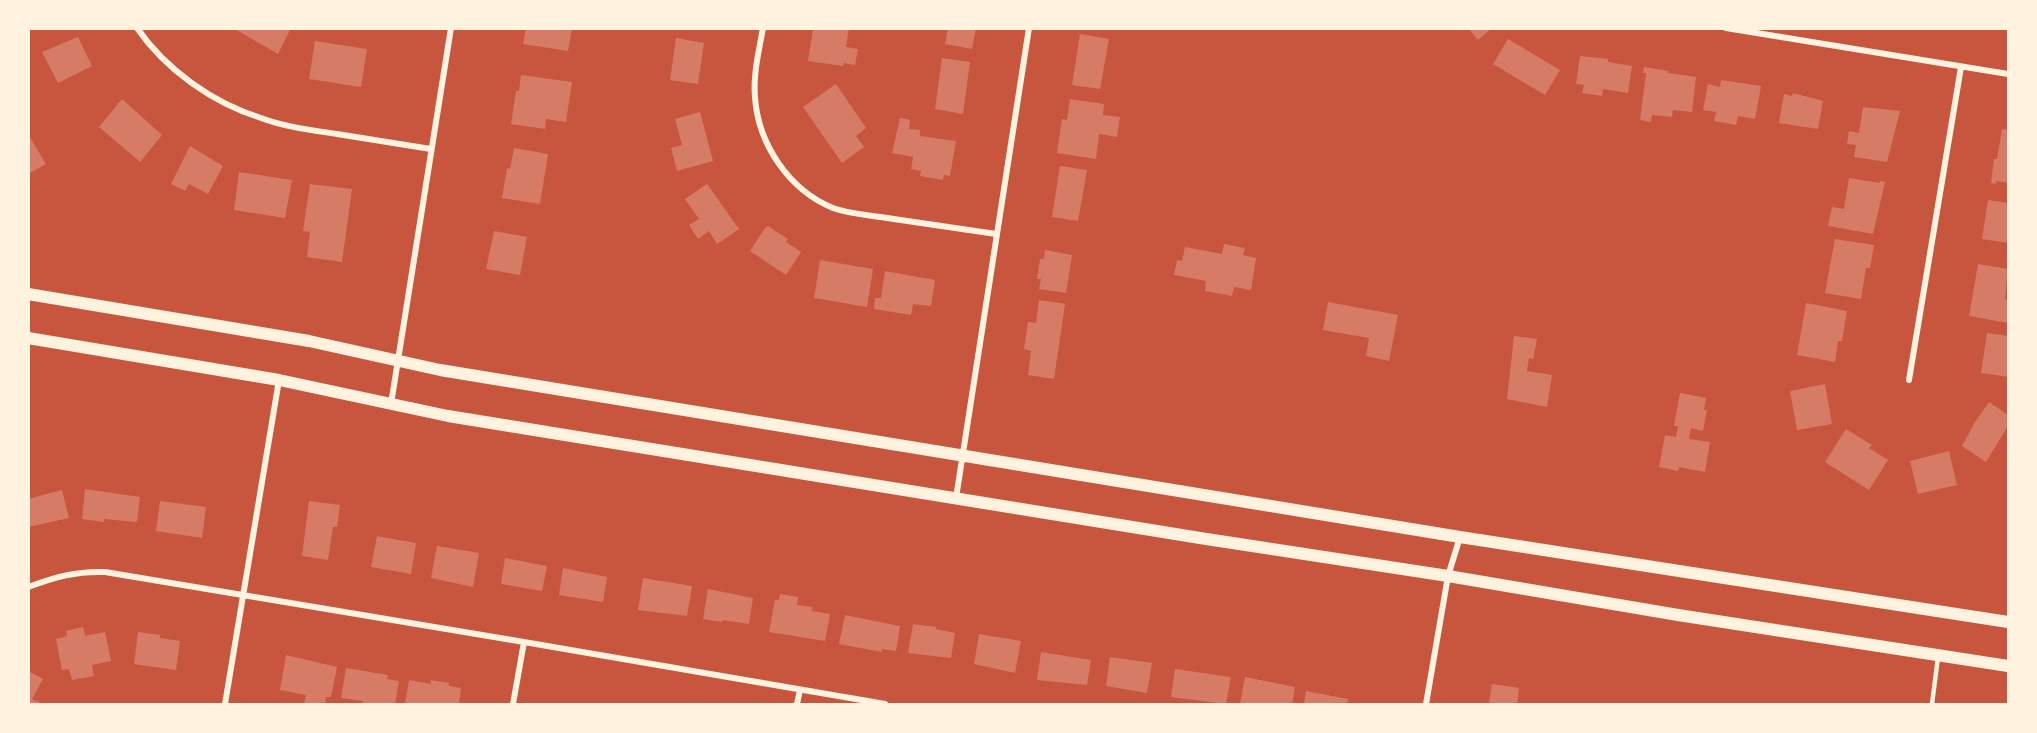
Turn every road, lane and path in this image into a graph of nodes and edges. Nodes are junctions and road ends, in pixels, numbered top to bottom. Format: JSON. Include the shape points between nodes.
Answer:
{"nodes":[{"id":1,"x":137,"y":28,"type":"edge"},
{"id":2,"x":451,"y":28,"type":"edge"},
{"id":3,"x":763,"y":28,"type":"edge"},
{"id":4,"x":1029,"y":28,"type":"edge"},
{"id":5,"x":1726,"y":28,"type":"edge"},
{"id":6,"x":1776,"y":28,"type":"edge"},
{"id":7,"x":1775,"y":37,"type":"junction"},
{"id":8,"x":1961,"y":67,"type":"junction"},
{"id":9,"x":2008,"y":74,"type":"edge"},
{"id":10,"x":431,"y":149,"type":"junction"},
{"id":11,"x":996,"y":234,"type":"junction"},
{"id":12,"x":28,"y":294,"type":"edge"},
{"id":13,"x":28,"y":338,"type":"edge"},
{"id":14,"x":397,"y":360,"type":"junction"},
{"id":15,"x":279,"y":380,"type":"junction"},
{"id":16,"x":1909,"y":380,"type":"dead end"},
{"id":17,"x":391,"y":404,"type":"junction"},
{"id":18,"x":963,"y":456,"type":"junction"},
{"id":19,"x":956,"y":498,"type":"junction"},
{"id":20,"x":1460,"y":537,"type":"junction"},
{"id":21,"x":1448,"y":576,"type":"junction"},
{"id":22,"x":28,"y":587,"type":"edge"},
{"id":23,"x":243,"y":596,"type":"junction"},
{"id":24,"x":2008,"y":622,"type":"edge"},
{"id":25,"x":524,"y":642,"type":"junction"},
{"id":26,"x":1938,"y":654,"type":"junction"},
{"id":27,"x":2008,"y":666,"type":"edge"},
{"id":28,"x":800,"y":690,"type":"junction"},
{"id":29,"x":225,"y":705,"type":"edge"},
{"id":30,"x":513,"y":705,"type":"edge"},
{"id":31,"x":797,"y":705,"type":"edge"},
{"id":32,"x":885,"y":705,"type":"edge"},
{"id":33,"x":1426,"y":705,"type":"edge"},
{"id":34,"x":1932,"y":705,"type":"edge"}],
"edges":[{"from":1,"to":10,"type":"street","via":[[186,79],[243,112],[296,128]]},
{"from":2,"to":10,"type":"street"},
{"from":3,"to":11,"type":"street","via":[[755,81],[757,115],[775,158],[795,183],[812,197],[840,210]]},
{"from":4,"to":11,"type":"street"},
{"from":5,"to":7,"type":"street"},
{"from":6,"to":7,"type":"street"},
{"from":7,"to":8,"type":"street"},
{"from":8,"to":9,"type":"street"},
{"from":8,"to":16,"type":"street"},
{"from":10,"to":14,"type":"street"},
{"from":11,"to":18,"type":"street"},
{"from":12,"to":14,"type":"main road","via":[[309,341]]},
{"from":13,"to":15,"type":"main road"},
{"from":14,"to":17,"type":"street"},
{"from":14,"to":18,"type":"main road"},
{"from":15,"to":17,"type":"main road"},
{"from":15,"to":23,"type":"street"},
{"from":17,"to":19,"type":"main road","via":[[448,417]]},
{"from":18,"to":19,"type":"street"},
{"from":18,"to":20,"type":"main road"},
{"from":19,"to":21,"type":"main road"},
{"from":20,"to":21,"type":"street"},
{"from":20,"to":24,"type":"main road"},
{"from":21,"to":26,"type":"main road"},
{"from":21,"to":33,"type":"street"},
{"from":22,"to":23,"type":"street","via":[[73,573],[105,572]]},
{"from":23,"to":25,"type":"street"},
{"from":23,"to":29,"type":"street"},
{"from":25,"to":28,"type":"street"},
{"from":25,"to":30,"type":"street"},
{"from":26,"to":27,"type":"main road"},
{"from":26,"to":34,"type":"lane"},
{"from":28,"to":31,"type":"street"},
{"from":28,"to":32,"type":"street"}]}
